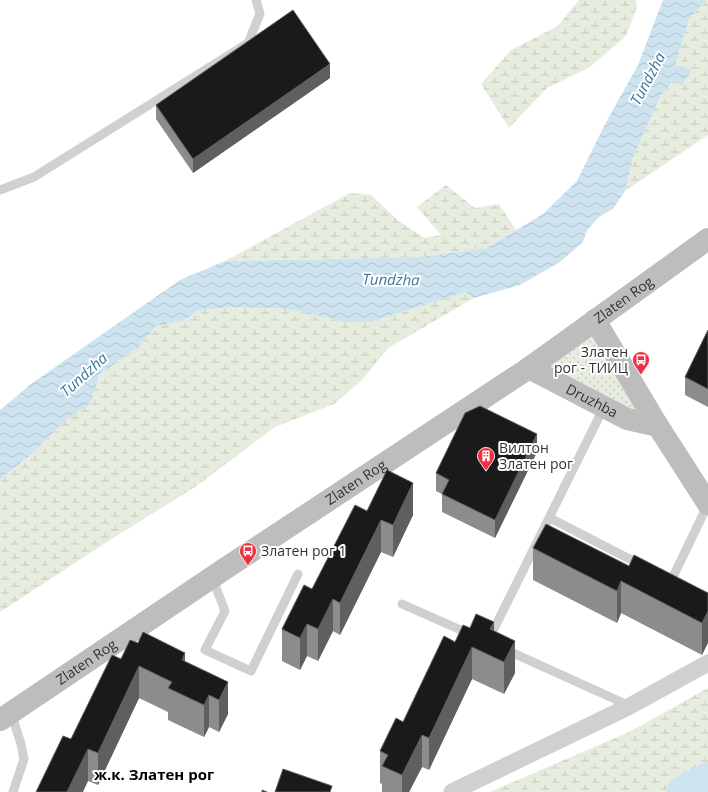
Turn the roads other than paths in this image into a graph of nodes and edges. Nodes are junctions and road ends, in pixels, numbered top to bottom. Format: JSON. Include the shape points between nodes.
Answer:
{"nodes":[{"id":1,"x":256,"y":0,"type":"edge"},
{"id":2,"x":0,"y":190,"type":"edge"},
{"id":3,"x":708,"y":239,"type":"edge"},
{"id":4,"x":595,"y":320,"type":"junction"},
{"id":5,"x":529,"y":368,"type":"junction"},
{"id":6,"x":604,"y":408,"type":"junction"},
{"id":7,"x":658,"y":426,"type":"junction"},
{"id":8,"x":708,"y":504,"type":"edge"},
{"id":9,"x":550,"y":518,"type":"junction"},
{"id":10,"x":651,"y":570,"type":"edge"},
{"id":11,"x":298,"y":574,"type":"dead end"},
{"id":12,"x":212,"y":578,"type":"junction"},
{"id":13,"x":671,"y":580,"type":"edge"},
{"id":14,"x":402,"y":604,"type":"dead end"},
{"id":15,"x":488,"y":642,"type":"junction"},
{"id":16,"x":708,"y":663,"type":"edge"},
{"id":17,"x":630,"y":706,"type":"junction"},
{"id":18,"x":5,"y":717,"type":"edge"},
{"id":19,"x":13,"y":792,"type":"edge"},
{"id":20,"x":452,"y":792,"type":"edge"}],
"edges":[{"from":1,"to":2,"type":"lane","via":[[260,14],[248,43],[34,177]]},
{"from":3,"to":4,"type":"street","name":"Zlaten Rog"},
{"from":4,"to":5,"type":"street","name":"Zlaten Rog"},
{"from":4,"to":7,"type":"street"},
{"from":5,"to":6,"type":"street","name":"Druzhba"},
{"from":5,"to":12,"type":"street","name":"Zlaten Rog"},
{"from":6,"to":7,"type":"street","name":"Druzhba","via":[[627,419]]},
{"from":6,"to":9,"type":"lane"},
{"from":7,"to":8,"type":"street"},
{"from":8,"to":13,"type":"lane"},
{"from":9,"to":10,"type":"lane"},
{"from":9,"to":15,"type":"lane"},
{"from":11,"to":12,"type":"lane","via":[[251,671],[206,650],[225,611]]},
{"from":12,"to":18,"type":"street","name":"Zlaten Rog"},
{"from":14,"to":15,"type":"lane"},
{"from":15,"to":17,"type":"lane"},
{"from":16,"to":17,"type":"street"},
{"from":17,"to":20,"type":"street"},
{"from":18,"to":19,"type":"lane","via":[[21,744],[24,759]]}]}
